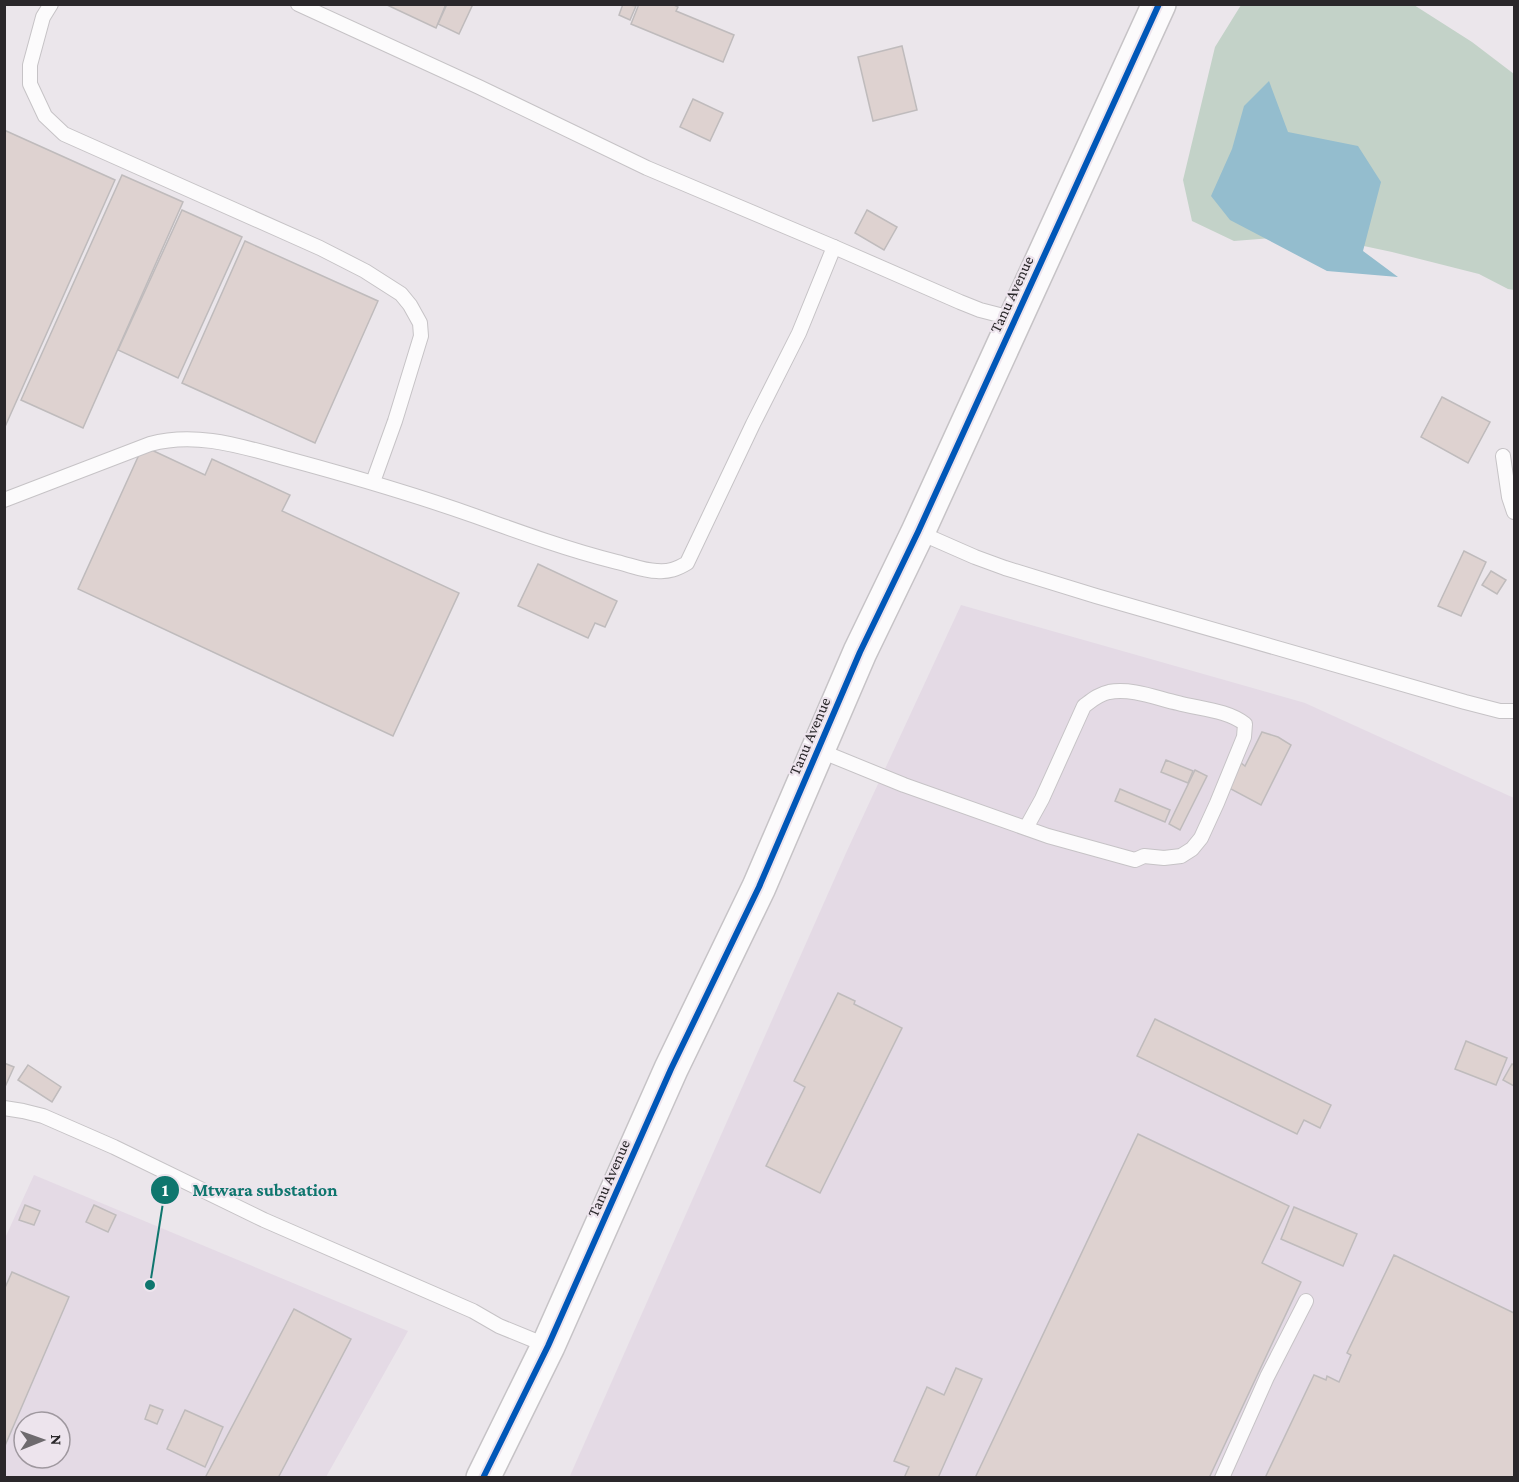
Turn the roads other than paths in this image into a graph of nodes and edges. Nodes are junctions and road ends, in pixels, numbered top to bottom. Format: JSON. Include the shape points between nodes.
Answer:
{"nodes":[{"id":1,"x":51,"y":4,"type":"edge"},
{"id":2,"x":298,"y":4,"type":"edge"},
{"id":3,"x":1159,"y":4,"type":"edge"},
{"id":4,"x":834,"y":247,"type":"junction"},
{"id":5,"x":1015,"y":319,"type":"junction"},
{"id":6,"x":1503,"y":456,"type":"dead end"},
{"id":7,"x":373,"y":482,"type":"junction"},
{"id":8,"x":4,"y":500,"type":"edge"},
{"id":9,"x":1515,"y":512,"type":"edge"},
{"id":10,"x":918,"y":532,"type":"junction"},
{"id":11,"x":1515,"y":711,"type":"edge"},
{"id":12,"x":817,"y":750,"type":"junction"},
{"id":13,"x":1026,"y":828,"type":"junction"},
{"id":14,"x":4,"y":1108,"type":"edge"},
{"id":15,"x":1306,"y":1301,"type":"dead end"},
{"id":16,"x":548,"y":1346,"type":"junction"},
{"id":17,"x":483,"y":1478,"type":"edge"},
{"id":18,"x":1222,"y":1478,"type":"edge"}],
"edges":[{"from":1,"to":7,"type":"lane","via":[[43,17],[30,65],[30,84],[45,116],[64,134],[320,248],[401,294],[410,305],[420,323],[421,336]]},
{"from":2,"to":4,"type":"lane","via":[[647,168]]},
{"from":3,"to":5,"type":"street","name":"Tanu Avenue"},
{"from":4,"to":5,"type":"lane","via":[[980,310]]},
{"from":4,"to":7,"type":"lane","via":[[799,333],[687,563],[676,569],[655,572],[581,553]]},
{"from":5,"to":10,"type":"street","name":"Tanu Avenue"},
{"from":6,"to":9,"type":"lane"},
{"from":7,"to":8,"type":"lane","via":[[209,439],[180,438],[150,444]]},
{"from":10,"to":11,"type":"lane","via":[[1005,568],[1096,596],[1465,702]]},
{"from":10,"to":12,"type":"street","name":"Tanu Avenue"},
{"from":12,"to":13,"type":"lane"},
{"from":12,"to":16,"type":"street","name":"Tanu Avenue","via":[[759,887],[671,1069]]},
{"from":13,"to":13,"type":"lane","via":[[1084,706],[1096,696],[1138,693],[1221,712],[1245,724],[1244,737],[1201,838],[1181,856],[1144,856],[1135,860]]},
{"from":14,"to":16,"type":"lane","via":[[44,1116],[264,1220]]},
{"from":15,"to":18,"type":"lane"},
{"from":16,"to":17,"type":"street","name":"Tanu Avenue"}]}
